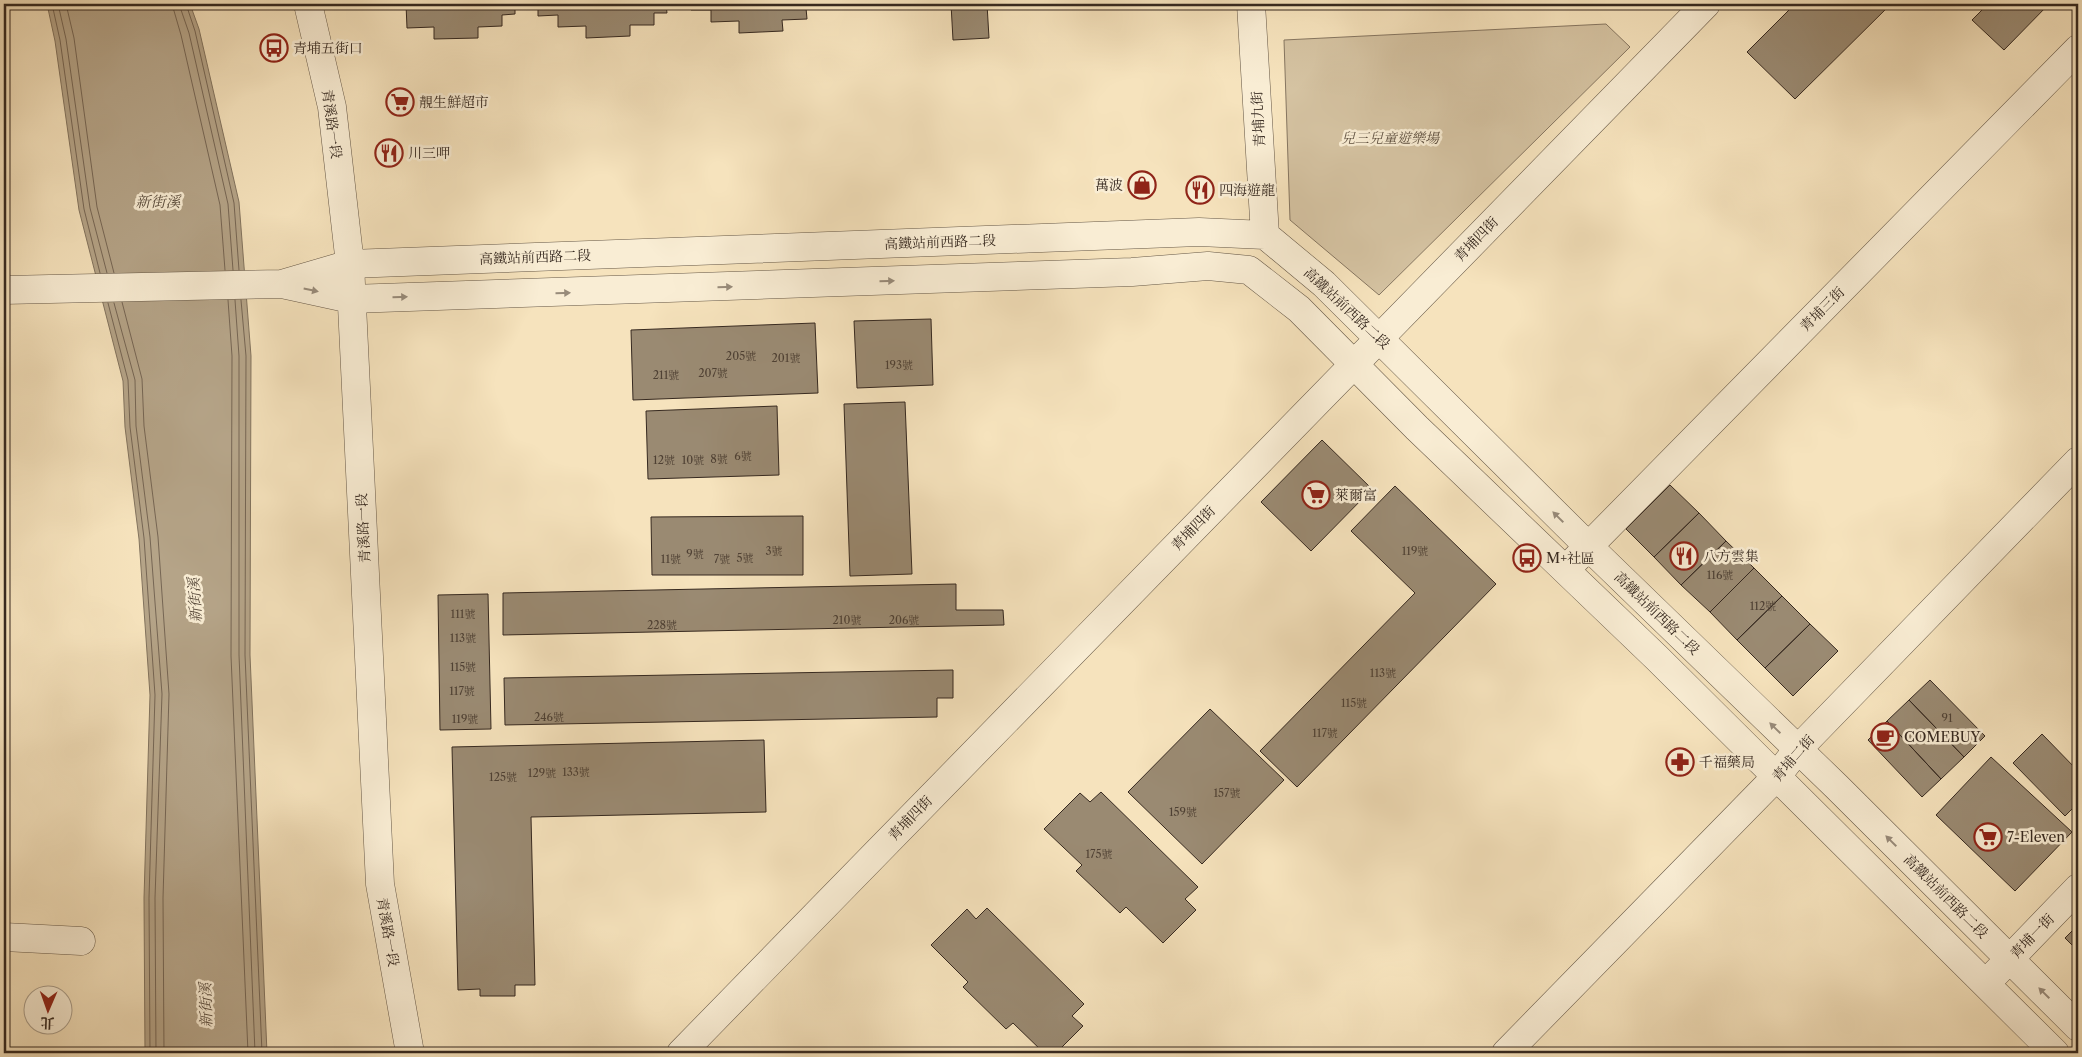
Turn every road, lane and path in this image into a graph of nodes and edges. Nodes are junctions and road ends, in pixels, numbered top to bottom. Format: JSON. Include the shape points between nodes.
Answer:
{"nodes":[{"id":1,"x":308,"y":4,"type":"edge"},
{"id":2,"x":1251,"y":4,"type":"edge"},
{"id":3,"x":1696,"y":7,"type":"edge"},
{"id":4,"x":2078,"y":49,"type":"edge"},
{"id":5,"x":1264,"y":235,"type":"junction"},
{"id":6,"x":350,"y":264,"type":"junction"},
{"id":7,"x":282,"y":284,"type":"junction"},
{"id":8,"x":4,"y":290,"type":"edge"},
{"id":9,"x":351,"y":299,"type":"junction"},
{"id":10,"x":1379,"y":338,"type":"junction"},
{"id":11,"x":1354,"y":364,"type":"junction"},
{"id":12,"x":2078,"y":461,"type":"edge"},
{"id":13,"x":1588,"y":546,"type":"junction"},
{"id":14,"x":1566,"y":571,"type":"junction"},
{"id":15,"x":1798,"y":749,"type":"junction"},
{"id":16,"x":1776,"y":777,"type":"junction"},
{"id":17,"x":2078,"y":888,"type":"edge"},
{"id":18,"x":4,"y":937,"type":"edge"},
{"id":19,"x":82,"y":941,"type":"dead end"},
{"id":20,"x":2010,"y":959,"type":"junction"},
{"id":21,"x":1985,"y":984,"type":"junction"},
{"id":22,"x":2078,"y":1027,"type":"edge"},
{"id":23,"x":410,"y":1053,"type":"edge"},
{"id":24,"x":681,"y":1053,"type":"edge"},
{"id":25,"x":1506,"y":1053,"type":"edge"},
{"id":26,"x":2055,"y":1053,"type":"edge"}],
"edges":[{"from":1,"to":6,"type":"street","name":"青溪路一段","via":[[332,107]]},
{"from":2,"to":5,"type":"street","name":"青埔九街"},
{"from":3,"to":10,"type":"street","name":"青埔四街"},
{"from":4,"to":13,"type":"street","name":"青埔三街"},
{"from":5,"to":6,"type":"street","name":"高鐵站前西路二段","via":[[1199,232]]},
{"from":5,"to":10,"type":"street","name":"高鐵站前西路二段","via":[[1324,284]]},
{"from":6,"to":7,"type":"street","name":"高鐵站前西路二段"},
{"from":6,"to":9,"type":"street","name":"青溪路一段"},
{"from":7,"to":8,"type":"street"},
{"from":7,"to":9,"type":"street","one_way":true},
{"from":9,"to":11,"type":"street","one_way":true,"via":[[1132,272],[1208,266],[1249,270],[1299,309]]},
{"from":9,"to":23,"type":"street","name":"青溪路一段","via":[[380,884]]},
{"from":10,"to":11,"type":"street","name":"青埔四街"},
{"from":13,"to":10,"type":"street","name":"高鐵站前西路二段","one_way":true},
{"from":11,"to":14,"type":"street"},
{"from":11,"to":24,"type":"street","name":"青埔四街"},
{"from":12,"to":15,"type":"street","name":"青埔二街"},
{"from":13,"to":14,"type":"street","name":"青埔三街"},
{"from":15,"to":13,"type":"street","name":"高鐵站前西路二段","one_way":true},
{"from":14,"to":16,"type":"street"},
{"from":15,"to":16,"type":"street","name":"青埔二街"},
{"from":20,"to":15,"type":"street","name":"高鐵站前西路二段","one_way":true},
{"from":16,"to":21,"type":"street"},
{"from":16,"to":25,"type":"street","name":"青埔二街"},
{"from":17,"to":20,"type":"street","name":"青埔一街"},
{"from":18,"to":19,"type":"street"},
{"from":20,"to":21,"type":"street","name":"青埔一街"},
{"from":22,"to":20,"type":"street","name":"高鐵站前西路二段","one_way":true},
{"from":21,"to":26,"type":"street"}]}
